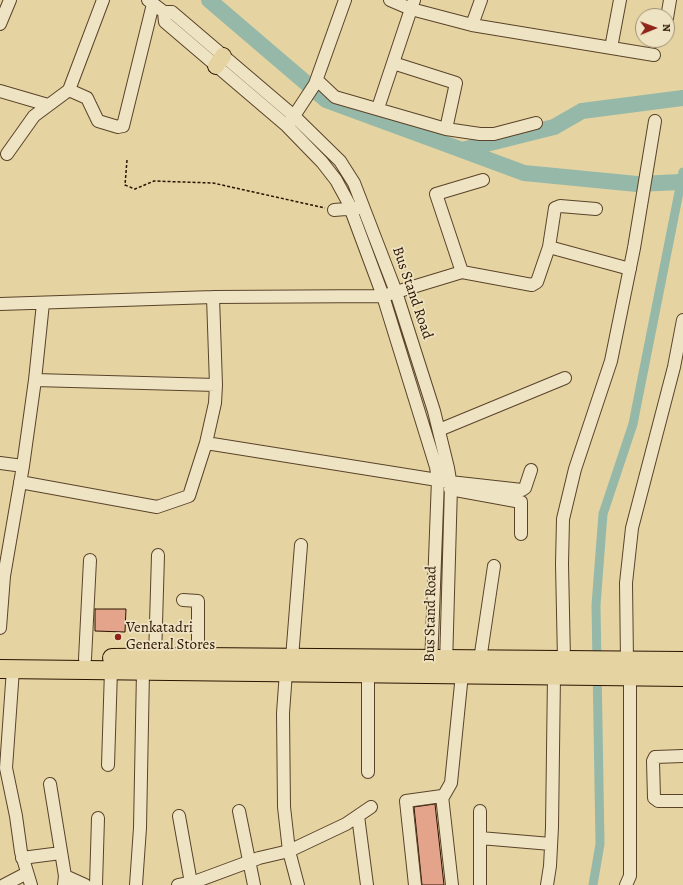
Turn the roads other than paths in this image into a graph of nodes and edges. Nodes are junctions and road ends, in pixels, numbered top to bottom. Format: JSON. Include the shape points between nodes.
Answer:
{"nodes":[{"id":1,"x":10,"y":0,"type":"edge"},
{"id":2,"x":103,"y":0,"type":"edge"},
{"id":3,"x":345,"y":0,"type":"edge"},
{"id":4,"x":390,"y":0,"type":"edge"},
{"id":5,"x":481,"y":0,"type":"edge"},
{"id":6,"x":620,"y":0,"type":"edge"},
{"id":7,"x":151,"y":2,"type":"edge"},
{"id":8,"x":413,"y":5,"type":"edge"},
{"id":9,"x":1,"y":21,"type":"edge"},
{"id":10,"x":472,"y":25,"type":"junction"},
{"id":11,"x":611,"y":48,"type":"junction"},
{"id":12,"x":654,"y":56,"type":"dead end"},
{"id":13,"x":220,"y":61,"type":"junction"},
{"id":14,"x":393,"y":63,"type":"junction"},
{"id":15,"x":314,"y":86,"type":"junction"},
{"id":16,"x":70,"y":90,"type":"junction"},
{"id":17,"x":0,"y":91,"type":"edge"},
{"id":18,"x":48,"y":105,"type":"junction"},
{"id":19,"x":378,"y":108,"type":"junction"},
{"id":20,"x":294,"y":116,"type":"junction"},
{"id":21,"x":655,"y":121,"type":"dead end"},
{"id":22,"x":536,"y":123,"type":"dead end"},
{"id":23,"x":287,"y":126,"type":"junction"},
{"id":24,"x":446,"y":129,"type":"junction"},
{"id":25,"x":7,"y":154,"type":"dead end"},
{"id":26,"x":483,"y":180,"type":"dead end"},
{"id":27,"x":357,"y":208,"type":"junction"},
{"id":28,"x":596,"y":209,"type":"dead end"},
{"id":29,"x":334,"y":210,"type":"road end"},
{"id":30,"x":549,"y":247,"type":"junction"},
{"id":31,"x":630,"y":269,"type":"junction"},
{"id":32,"x":462,"y":272,"type":"junction"},
{"id":33,"x":396,"y":292,"type":"junction"},
{"id":34,"x":383,"y":296,"type":"junction"},
{"id":35,"x":213,"y":297,"type":"junction"},
{"id":36,"x":0,"y":302,"type":"edge"},
{"id":37,"x":42,"y":303,"type":"junction"},
{"id":38,"x":683,"y":320,"type":"edge"},
{"id":39,"x":566,"y":378,"type":"dead end"},
{"id":40,"x":35,"y":380,"type":"junction"},
{"id":41,"x":216,"y":385,"type":"junction"},
{"id":42,"x":439,"y":430,"type":"junction"},
{"id":43,"x":206,"y":443,"type":"junction"},
{"id":44,"x":0,"y":463,"type":"edge"},
{"id":45,"x":23,"y":466,"type":"junction"},
{"id":46,"x":531,"y":470,"type":"dead end"},
{"id":47,"x":20,"y":482,"type":"junction"},
{"id":48,"x":446,"y":483,"type":"junction"},
{"id":49,"x":521,"y":534,"type":"dead end"},
{"id":50,"x":301,"y":545,"type":"dead end"},
{"id":51,"x":158,"y":555,"type":"dead end"},
{"id":52,"x":90,"y":560,"type":"dead end"},
{"id":53,"x":494,"y":566,"type":"dead end"},
{"id":54,"x":184,"y":600,"type":"dead end"},
{"id":55,"x":0,"y":628,"type":"edge"},
{"id":56,"x":0,"y":657,"type":"edge"},
{"id":57,"x":198,"y":657,"type":"junction"},
{"id":58,"x":85,"y":658,"type":"junction"},
{"id":59,"x":480,"y":660,"type":"junction"},
{"id":60,"x":683,"y":662,"type":"edge"},
{"id":61,"x":149,"y":664,"type":"junction"},
{"id":62,"x":289,"y":665,"type":"junction"},
{"id":63,"x":573,"y":666,"type":"junction"},
{"id":64,"x":443,"y":668,"type":"junction"},
{"id":65,"x":7,"y":669,"type":"edge"},
{"id":66,"x":623,"y":669,"type":"junction"},
{"id":67,"x":111,"y":670,"type":"junction"},
{"id":68,"x":368,"y":673,"type":"junction"},
{"id":69,"x":554,"y":675,"type":"junction"},
{"id":70,"x":683,"y":677,"type":"edge"},
{"id":71,"x":683,"y":756,"type":"edge"},
{"id":72,"x":108,"y":765,"type":"dead end"},
{"id":73,"x":368,"y":772,"type":"dead end"},
{"id":74,"x":50,"y":784,"type":"dead end"},
{"id":75,"x":443,"y":797,"type":"junction"},
{"id":76,"x":683,"y":801,"type":"edge"},
{"id":77,"x":371,"y":807,"type":"dead end"},
{"id":78,"x":480,"y":811,"type":"dead end"},
{"id":79,"x":239,"y":812,"type":"dead end"},
{"id":80,"x":179,"y":816,"type":"dead end"},
{"id":81,"x":358,"y":816,"type":"junction"},
{"id":82,"x":98,"y":818,"type":"dead end"},
{"id":83,"x":480,"y":838,"type":"junction"},
{"id":84,"x":551,"y":844,"type":"junction"},
{"id":85,"x":289,"y":850,"type":"junction"},
{"id":86,"x":61,"y":854,"type":"junction"},
{"id":87,"x":22,"y":858,"type":"junction"},
{"id":88,"x":250,"y":861,"type":"junction"},
{"id":89,"x":27,"y":872,"type":"junction"},
{"id":90,"x":214,"y":880,"type":"edge"},
{"id":91,"x":64,"y":881,"type":"edge"},
{"id":92,"x":191,"y":882,"type":"junction"},
{"id":93,"x":4,"y":885,"type":"edge"},
{"id":94,"x":31,"y":885,"type":"edge"},
{"id":95,"x":85,"y":885,"type":"edge"},
{"id":96,"x":96,"y":885,"type":"edge"},
{"id":97,"x":136,"y":885,"type":"edge"},
{"id":98,"x":178,"y":885,"type":"edge"},
{"id":99,"x":254,"y":885,"type":"edge"},
{"id":100,"x":298,"y":885,"type":"edge"},
{"id":101,"x":367,"y":885,"type":"edge"},
{"id":102,"x":415,"y":885,"type":"edge"},
{"id":103,"x":452,"y":885,"type":"edge"},
{"id":104,"x":480,"y":885,"type":"edge"},
{"id":105,"x":547,"y":885,"type":"edge"},
{"id":106,"x":626,"y":885,"type":"edge"}],
"edges":[{"from":1,"to":9,"type":"street"},
{"from":2,"to":16,"type":"street"},
{"from":3,"to":15,"type":"street"},
{"from":4,"to":8,"type":"street"},
{"from":5,"to":10,"type":"street"},
{"from":6,"to":11,"type":"street"},
{"from":7,"to":13,"type":"street","name":"Bus Stand Road","via":[[164,12],[172,12]]},
{"from":7,"to":16,"type":"street","via":[[123,126],[98,121],[87,98]]},
{"from":8,"to":10,"type":"street"},
{"from":8,"to":14,"type":"street"},
{"from":10,"to":11,"type":"street"},
{"from":11,"to":12,"type":"street"},
{"from":13,"to":20,"type":"street","name":"Bus Stand Road"},
{"from":13,"to":23,"type":"street","name":"Bus Stand Road"},
{"from":14,"to":19,"type":"street"},
{"from":14,"to":24,"type":"street","via":[[456,83]]},
{"from":15,"to":19,"type":"street","via":[[335,97]]},
{"from":15,"to":20,"type":"street"},
{"from":16,"to":18,"type":"street"},
{"from":17,"to":18,"type":"street"},
{"from":18,"to":25,"type":"street","via":[[34,116]]},
{"from":19,"to":24,"type":"street"},
{"from":20,"to":23,"type":"street"},
{"from":20,"to":27,"type":"street","name":"Bus Stand Road","via":[[340,161],[354,183]]},
{"from":21,"to":31,"type":"street"},
{"from":22,"to":24,"type":"street","via":[[494,134]]},
{"from":23,"to":27,"type":"street","name":"Bus Stand Road","via":[[331,172]]},
{"from":26,"to":32,"type":"street","via":[[436,194]]},
{"from":27,"to":29,"type":"street"},
{"from":27,"to":33,"type":"street","name":"Bus Stand Road"},
{"from":27,"to":34,"type":"street","name":"Bus Stand Road"},
{"from":28,"to":30,"type":"street","via":[[560,206],[555,208]]},
{"from":30,"to":31,"type":"street"},
{"from":30,"to":32,"type":"street","via":[[537,282],[532,285]]},
{"from":31,"to":63,"type":"street","via":[[611,361],[574,469],[563,519],[562,564]]},
{"from":32,"to":33,"type":"street"},
{"from":33,"to":34,"type":"street"},
{"from":33,"to":42,"type":"street","name":"Bus Stand Road"},
{"from":34,"to":35,"type":"street"},
{"from":34,"to":48,"type":"street","name":"Bus Stand Road","via":[[434,457]]},
{"from":35,"to":37,"type":"street"},
{"from":35,"to":41,"type":"street"},
{"from":36,"to":37,"type":"street"},
{"from":37,"to":40,"type":"street"},
{"from":38,"to":66,"type":"street","via":[[674,367],[632,528],[626,583]]},
{"from":39,"to":42,"type":"street"},
{"from":40,"to":41,"type":"street"},
{"from":40,"to":45,"type":"street"},
{"from":41,"to":43,"type":"street","via":[[215,403]]},
{"from":42,"to":48,"type":"street","name":"Bus Stand Road"},
{"from":43,"to":47,"type":"street","via":[[189,496],[157,507]]},
{"from":43,"to":48,"type":"street"},
{"from":44,"to":45,"type":"street"},
{"from":45,"to":47,"type":"street"},
{"from":46,"to":48,"type":"street","via":[[522,490]]},
{"from":47,"to":55,"type":"street","via":[[4,576]]},
{"from":48,"to":49,"type":"street","via":[[521,502]]},
{"from":48,"to":64,"type":"street","name":"Bus Stand Road"},
{"from":50,"to":62,"type":"street"},
{"from":51,"to":61,"type":"street"},
{"from":52,"to":58,"type":"street"},
{"from":53,"to":59,"type":"street"},
{"from":54,"to":57,"type":"street","via":[[198,601]]},
{"from":56,"to":58,"type":"highway"},
{"from":57,"to":61,"type":"highway"},
{"from":57,"to":62,"type":"highway"},
{"from":58,"to":61,"type":"highway"},
{"from":59,"to":63,"type":"highway"},
{"from":59,"to":64,"type":"highway"},
{"from":60,"to":66,"type":"highway"},
{"from":61,"to":62,"type":"highway"},
{"from":61,"to":67,"type":"highway"},
{"from":61,"to":97,"type":"street"},
{"from":62,"to":64,"type":"highway"},
{"from":62,"to":68,"type":"highway"},
{"from":62,"to":85,"type":"street","via":[[283,713],[284,806]]},
{"from":63,"to":66,"type":"highway"},
{"from":63,"to":69,"type":"highway"},
{"from":64,"to":68,"type":"highway"},
{"from":64,"to":69,"type":"highway"},
{"from":64,"to":75,"type":"street","name":"Bus Stand Road","via":[[451,784]]},
{"from":65,"to":67,"type":"highway"},
{"from":65,"to":87,"type":"street","via":[[6,768]]},
{"from":66,"to":70,"type":"highway"},
{"from":66,"to":106,"type":"street","via":[[630,876]]},
{"from":67,"to":72,"type":"street"},
{"from":68,"to":73,"type":"street"},
{"from":69,"to":84,"type":"street"},
{"from":71,"to":76,"type":"street","via":[[655,757],[653,761],[654,798],[658,801]]},
{"from":74,"to":86,"type":"street"},
{"from":75,"to":102,"type":"street","via":[[406,801]]},
{"from":75,"to":103,"type":"street"},
{"from":77,"to":81,"type":"street"},
{"from":78,"to":83,"type":"street"},
{"from":79,"to":88,"type":"street"},
{"from":80,"to":92,"type":"street"},
{"from":81,"to":85,"type":"street"},
{"from":81,"to":101,"type":"street"},
{"from":82,"to":96,"type":"street"},
{"from":83,"to":84,"type":"street"},
{"from":83,"to":104,"type":"street"},
{"from":84,"to":105,"type":"street"},
{"from":85,"to":88,"type":"street"},
{"from":85,"to":100,"type":"street"},
{"from":86,"to":87,"type":"street"},
{"from":86,"to":91,"type":"street"},
{"from":87,"to":89,"type":"street"},
{"from":88,"to":90,"type":"street"},
{"from":88,"to":99,"type":"street"},
{"from":89,"to":93,"type":"street"},
{"from":89,"to":94,"type":"street"},
{"from":90,"to":92,"type":"street"},
{"from":91,"to":95,"type":"street"},
{"from":92,"to":98,"type":"street"}]}
